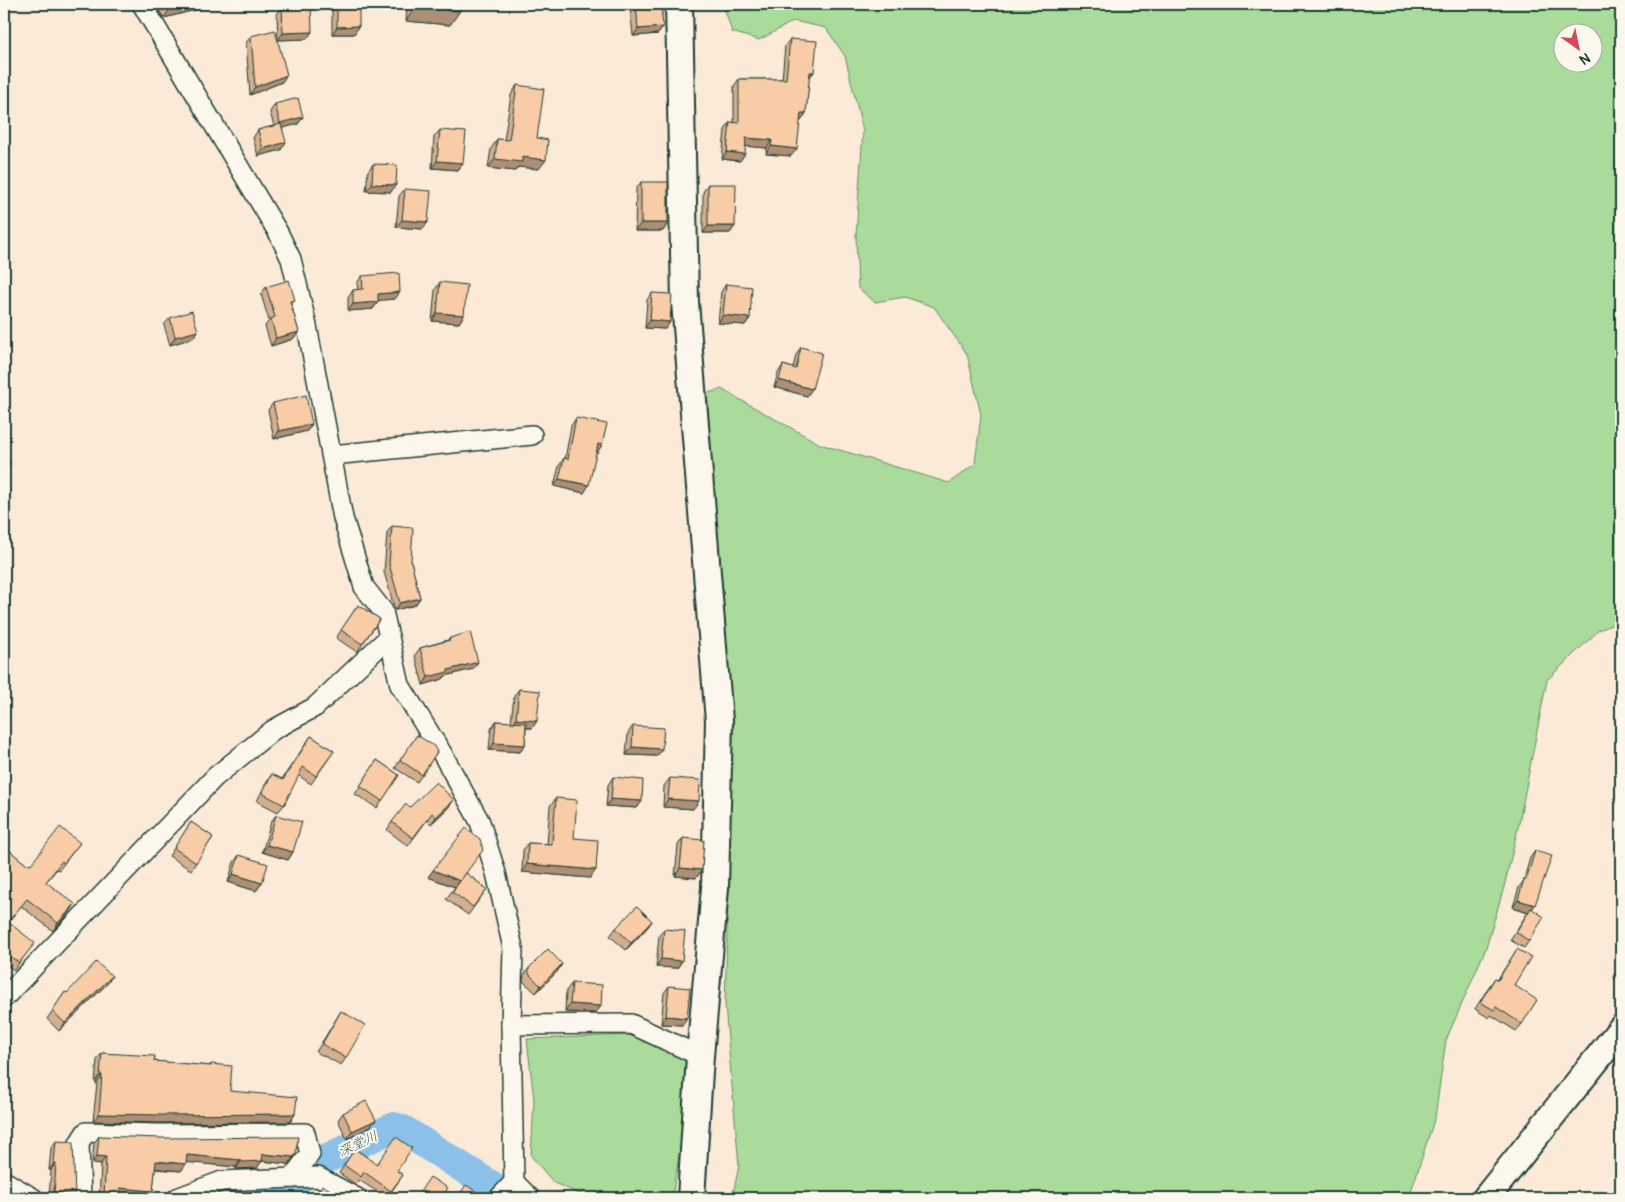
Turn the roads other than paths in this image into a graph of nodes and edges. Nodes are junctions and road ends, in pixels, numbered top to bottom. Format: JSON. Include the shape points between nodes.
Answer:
{"nodes":[{"id":1,"x":142,"y":4,"type":"edge"},
{"id":2,"x":679,"y":4,"type":"edge"},
{"id":3,"x":532,"y":435,"type":"dead end"},
{"id":4,"x":332,"y":455,"type":"junction"},
{"id":5,"x":388,"y":637,"type":"junction"},
{"id":6,"x":7,"y":988,"type":"edge"},
{"id":7,"x":511,"y":1026,"type":"junction"},
{"id":8,"x":1621,"y":1030,"type":"edge"},
{"id":9,"x":700,"y":1056,"type":"junction"},
{"id":10,"x":292,"y":1178,"type":"junction"},
{"id":11,"x":4,"y":1181,"type":"edge"},
{"id":12,"x":514,"y":1182,"type":"junction"},
{"id":13,"x":32,"y":1198,"type":"edge"},
{"id":14,"x":81,"y":1198,"type":"edge"},
{"id":15,"x":177,"y":1198,"type":"edge"},
{"id":16,"x":357,"y":1198,"type":"edge"},
{"id":17,"x":500,"y":1198,"type":"edge"},
{"id":18,"x":530,"y":1198,"type":"edge"},
{"id":19,"x":691,"y":1198,"type":"edge"},
{"id":20,"x":1486,"y":1198,"type":"edge"}],
"edges":[{"from":1,"to":4,"type":"street","via":[[291,259]]},
{"from":2,"to":9,"type":"street","via":[[685,302],[719,721],[715,888]]},
{"from":3,"to":4,"type":"street"},
{"from":4,"to":5,"type":"street","via":[[343,518],[364,586],[382,611]]},
{"from":5,"to":6,"type":"street","via":[[315,707],[273,730],[215,777]]},
{"from":5,"to":7,"type":"street","via":[[400,685],[480,822],[496,873],[513,948]]},
{"from":7,"to":9,"type":"street","via":[[631,1024]]},
{"from":7,"to":12,"type":"street"},
{"from":8,"to":20,"type":"street"},
{"from":9,"to":19,"type":"street"},
{"from":10,"to":14,"type":"street","via":[[310,1154],[304,1133],[86,1132],[79,1144]]},
{"from":10,"to":15,"type":"street","via":[[222,1181]]},
{"from":10,"to":16,"type":"street","via":[[318,1177]]},
{"from":11,"to":13,"type":"street"},
{"from":12,"to":17,"type":"street"},
{"from":12,"to":18,"type":"street"}]}
